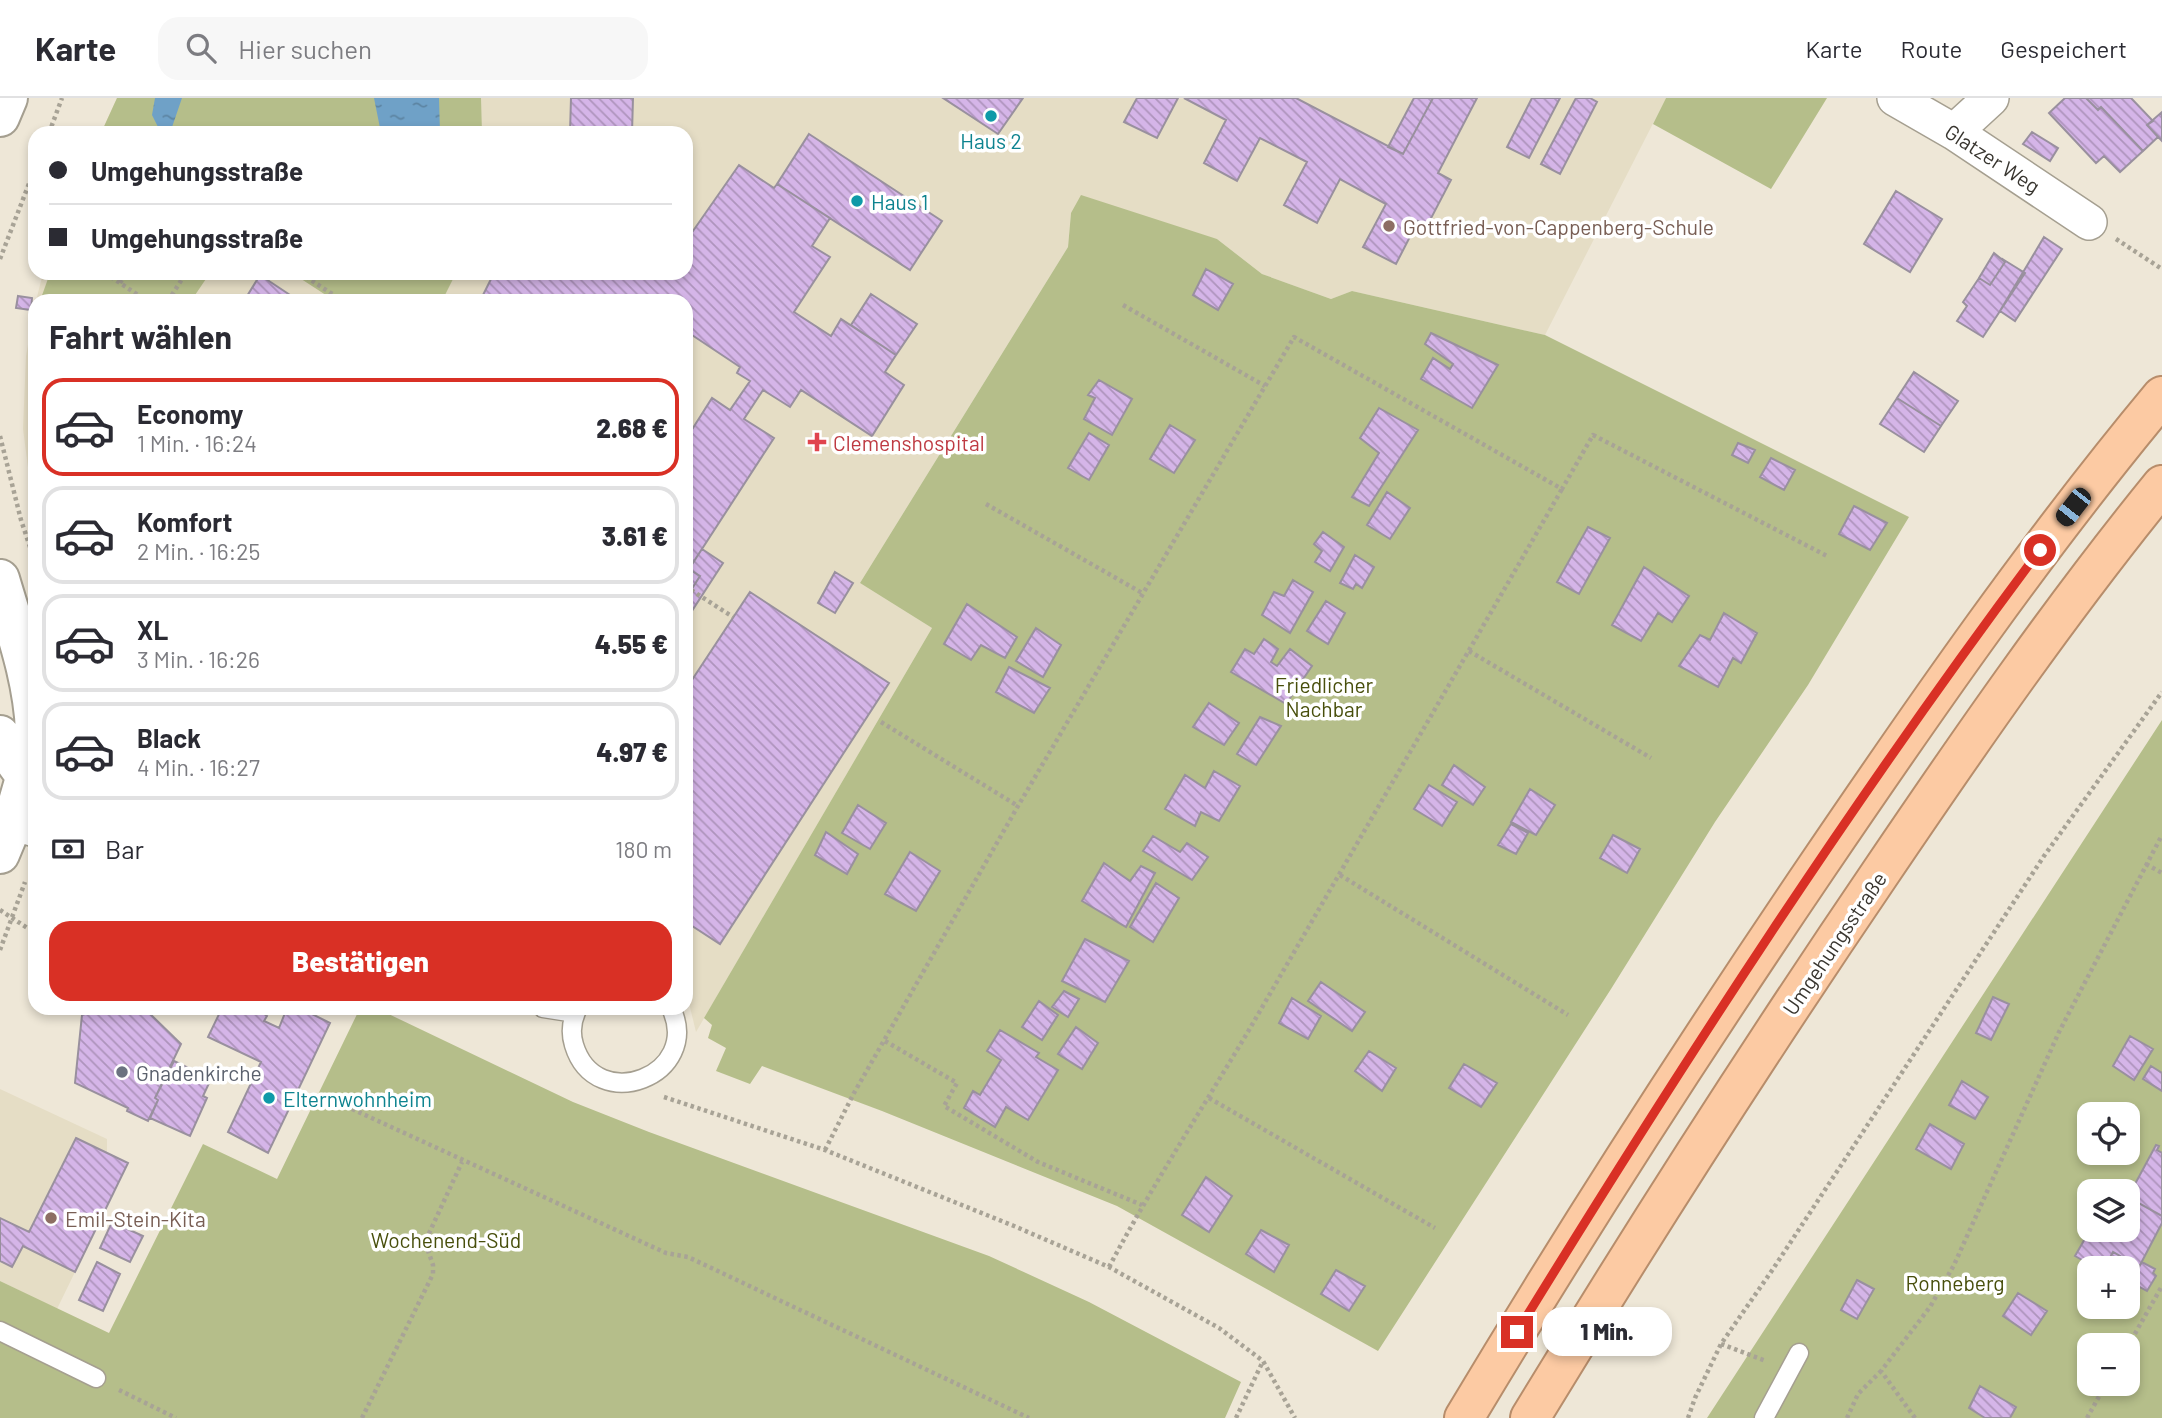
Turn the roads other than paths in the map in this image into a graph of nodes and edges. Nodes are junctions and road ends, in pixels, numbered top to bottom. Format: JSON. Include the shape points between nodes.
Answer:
{"nodes":[{"id":1,"x":8,"y":98,"type":"edge"},
{"id":2,"x":1895,"y":98,"type":"edge"},
{"id":3,"x":1991,"y":98,"type":"edge"},
{"id":4,"x":0,"y":117,"type":"edge"},
{"id":5,"x":1954,"y":132,"type":"junction"},
{"id":6,"x":2089,"y":222,"type":"road end"},
{"id":7,"x":2162,"y":396,"type":"edge"},
{"id":8,"x":2162,"y":485,"type":"edge"},
{"id":9,"x":0,"y":579,"type":"edge"},
{"id":10,"x":28,"y":675,"type":"edge"},
{"id":11,"x":0,"y":736,"type":"edge"},
{"id":12,"x":28,"y":763,"type":"edge"},
{"id":13,"x":28,"y":790,"type":"edge"},
{"id":14,"x":18,"y":851,"type":"edge"},
{"id":15,"x":575,"y":1015,"type":"edge"},
{"id":16,"x":673,"y":1015,"type":"edge"},
{"id":17,"x":0,"y":1331,"type":"edge"},
{"id":18,"x":1799,"y":1353,"type":"dead end"},
{"id":19,"x":96,"y":1378,"type":"road end"},
{"id":20,"x":1464,"y":1418,"type":"edge"},
{"id":21,"x":1530,"y":1418,"type":"edge"},
{"id":22,"x":1764,"y":1418,"type":"edge"}],
"edges":[{"from":1,"to":4,"type":"street"},
{"from":2,"to":5,"type":"street","name":"Glatzer Weg"},
{"from":3,"to":5,"type":"street"},
{"from":5,"to":6,"type":"street","name":"Glatzer Weg"},
{"from":7,"to":20,"type":"highway","via":[[2057,528],[1899,745],[1735,988]]},
{"from":8,"to":21,"type":"highway","name":"Umgehungsstraße","via":[[2101,561],[1850,918],[1691,1158]]},
{"from":9,"to":10,"type":"street"},
{"from":11,"to":12,"type":"street","via":[[2,744]]},
{"from":13,"to":14,"type":"street"},
{"from":15,"to":16,"type":"lane","via":[[572,1040],[583,1064],[605,1080],[631,1083],[656,1073],[671,1055],[676,1029]]},
{"from":17,"to":19,"type":"lane"},
{"from":18,"to":22,"type":"lane"}]}
